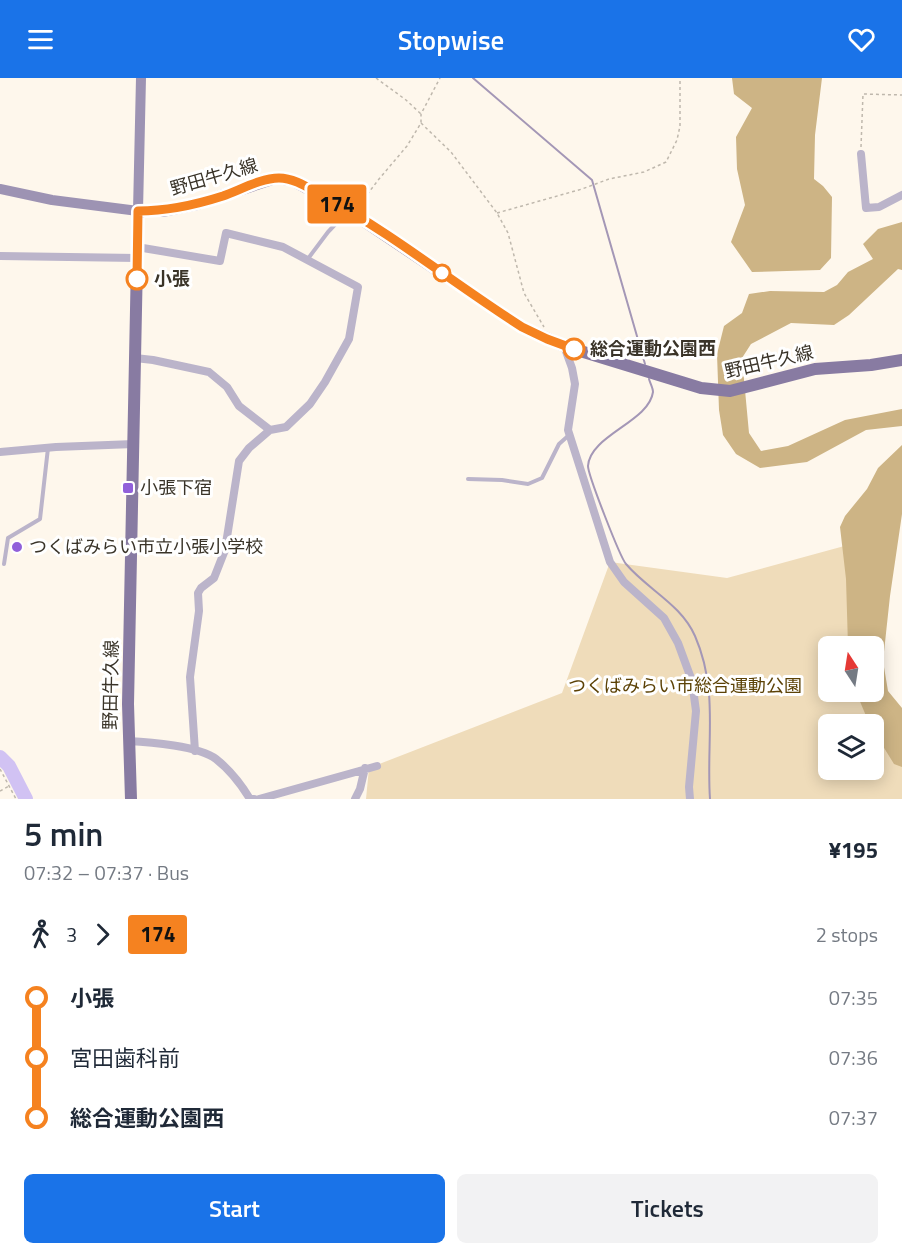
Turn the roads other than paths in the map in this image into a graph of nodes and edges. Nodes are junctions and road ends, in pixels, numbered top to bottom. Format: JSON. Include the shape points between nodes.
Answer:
{"nodes":[{"id":1,"x":141,"y":78,"type":"edge"},
{"id":2,"x":861,"y":154,"type":"road end"},
{"id":3,"x":0,"y":189,"type":"edge"},
{"id":4,"x":902,"y":195,"type":"edge"},
{"id":5,"x":138,"y":211,"type":"junction"},
{"id":6,"x":351,"y":212,"type":"junction"},
{"id":7,"x":137,"y":253,"type":"junction"},
{"id":8,"x":0,"y":256,"type":"edge"},
{"id":9,"x":307,"y":260,"type":"junction"},
{"id":10,"x":564,"y":346,"type":"junction"},
{"id":11,"x":135,"y":358,"type":"junction"},
{"id":12,"x":902,"y":360,"type":"edge"},
{"id":13,"x":270,"y":430,"type":"junction"},
{"id":14,"x":569,"y":435,"type":"junction"},
{"id":15,"x":134,"y":444,"type":"junction"},
{"id":16,"x":48,"y":447,"type":"junction"},
{"id":17,"x":0,"y":452,"type":"edge"},
{"id":18,"x":468,"y":479,"type":"dead end"},
{"id":19,"x":4,"y":564,"type":"dead end"},
{"id":20,"x":128,"y":741,"type":"junction"},
{"id":21,"x":195,"y":751,"type":"junction"},
{"id":22,"x":377,"y":766,"type":"dead end"},
{"id":23,"x":365,"y":768,"type":"junction"},
{"id":24,"x":131,"y":799,"type":"edge"},
{"id":25,"x":254,"y":799,"type":"edge"},
{"id":26,"x":259,"y":799,"type":"edge"},
{"id":27,"x":355,"y":799,"type":"edge"},
{"id":28,"x":690,"y":799,"type":"edge"}],
"edges":[{"from":1,"to":5,"type":"street"},
{"from":2,"to":4,"type":"street","via":[[866,208],[879,207]]},
{"from":3,"to":5,"type":"street"},
{"from":5,"to":6,"type":"main road","name":"野田牛久線","via":[[179,208],[283,178],[300,183]]},
{"from":5,"to":7,"type":"main road","name":"野田牛久線"},
{"from":6,"to":9,"type":"lane","via":[[328,232]]},
{"from":6,"to":10,"type":"main road","name":"野田牛久線","via":[[497,311]]},
{"from":7,"to":8,"type":"street"},
{"from":7,"to":9,"type":"street","via":[[220,261],[226,233],[283,247]]},
{"from":7,"to":11,"type":"main road","name":"野田牛久線"},
{"from":9,"to":13,"type":"street","via":[[358,287],[349,339],[310,404],[286,427]]},
{"from":10,"to":12,"type":"main road","name":"野田牛久線","via":[[718,391],[737,390],[815,369]]},
{"from":10,"to":14,"type":"street","via":[[575,384]]},
{"from":11,"to":13,"type":"street","via":[[209,372],[227,387],[239,406]]},
{"from":11,"to":15,"type":"main road","name":"野田牛久線"},
{"from":13,"to":21,"type":"street","via":[[239,461],[225,550],[214,579],[198,593],[190,677]]},
{"from":14,"to":18,"type":"lane","via":[[559,444],[542,478],[528,484]]},
{"from":14,"to":28,"type":"street","via":[[610,562],[624,582],[664,618],[686,661],[696,711]]},
{"from":15,"to":16,"type":"street"},
{"from":15,"to":20,"type":"main road","name":"野田牛久線"},
{"from":16,"to":17,"type":"street"},
{"from":16,"to":19,"type":"lane","via":[[40,519],[8,538]]},
{"from":20,"to":21,"type":"street"},
{"from":20,"to":24,"type":"main road","name":"野田牛久線"},
{"from":21,"to":25,"type":"street","via":[[214,758]]},
{"from":22,"to":23,"type":"street"},
{"from":23,"to":26,"type":"street"},
{"from":23,"to":27,"type":"street"}]}
